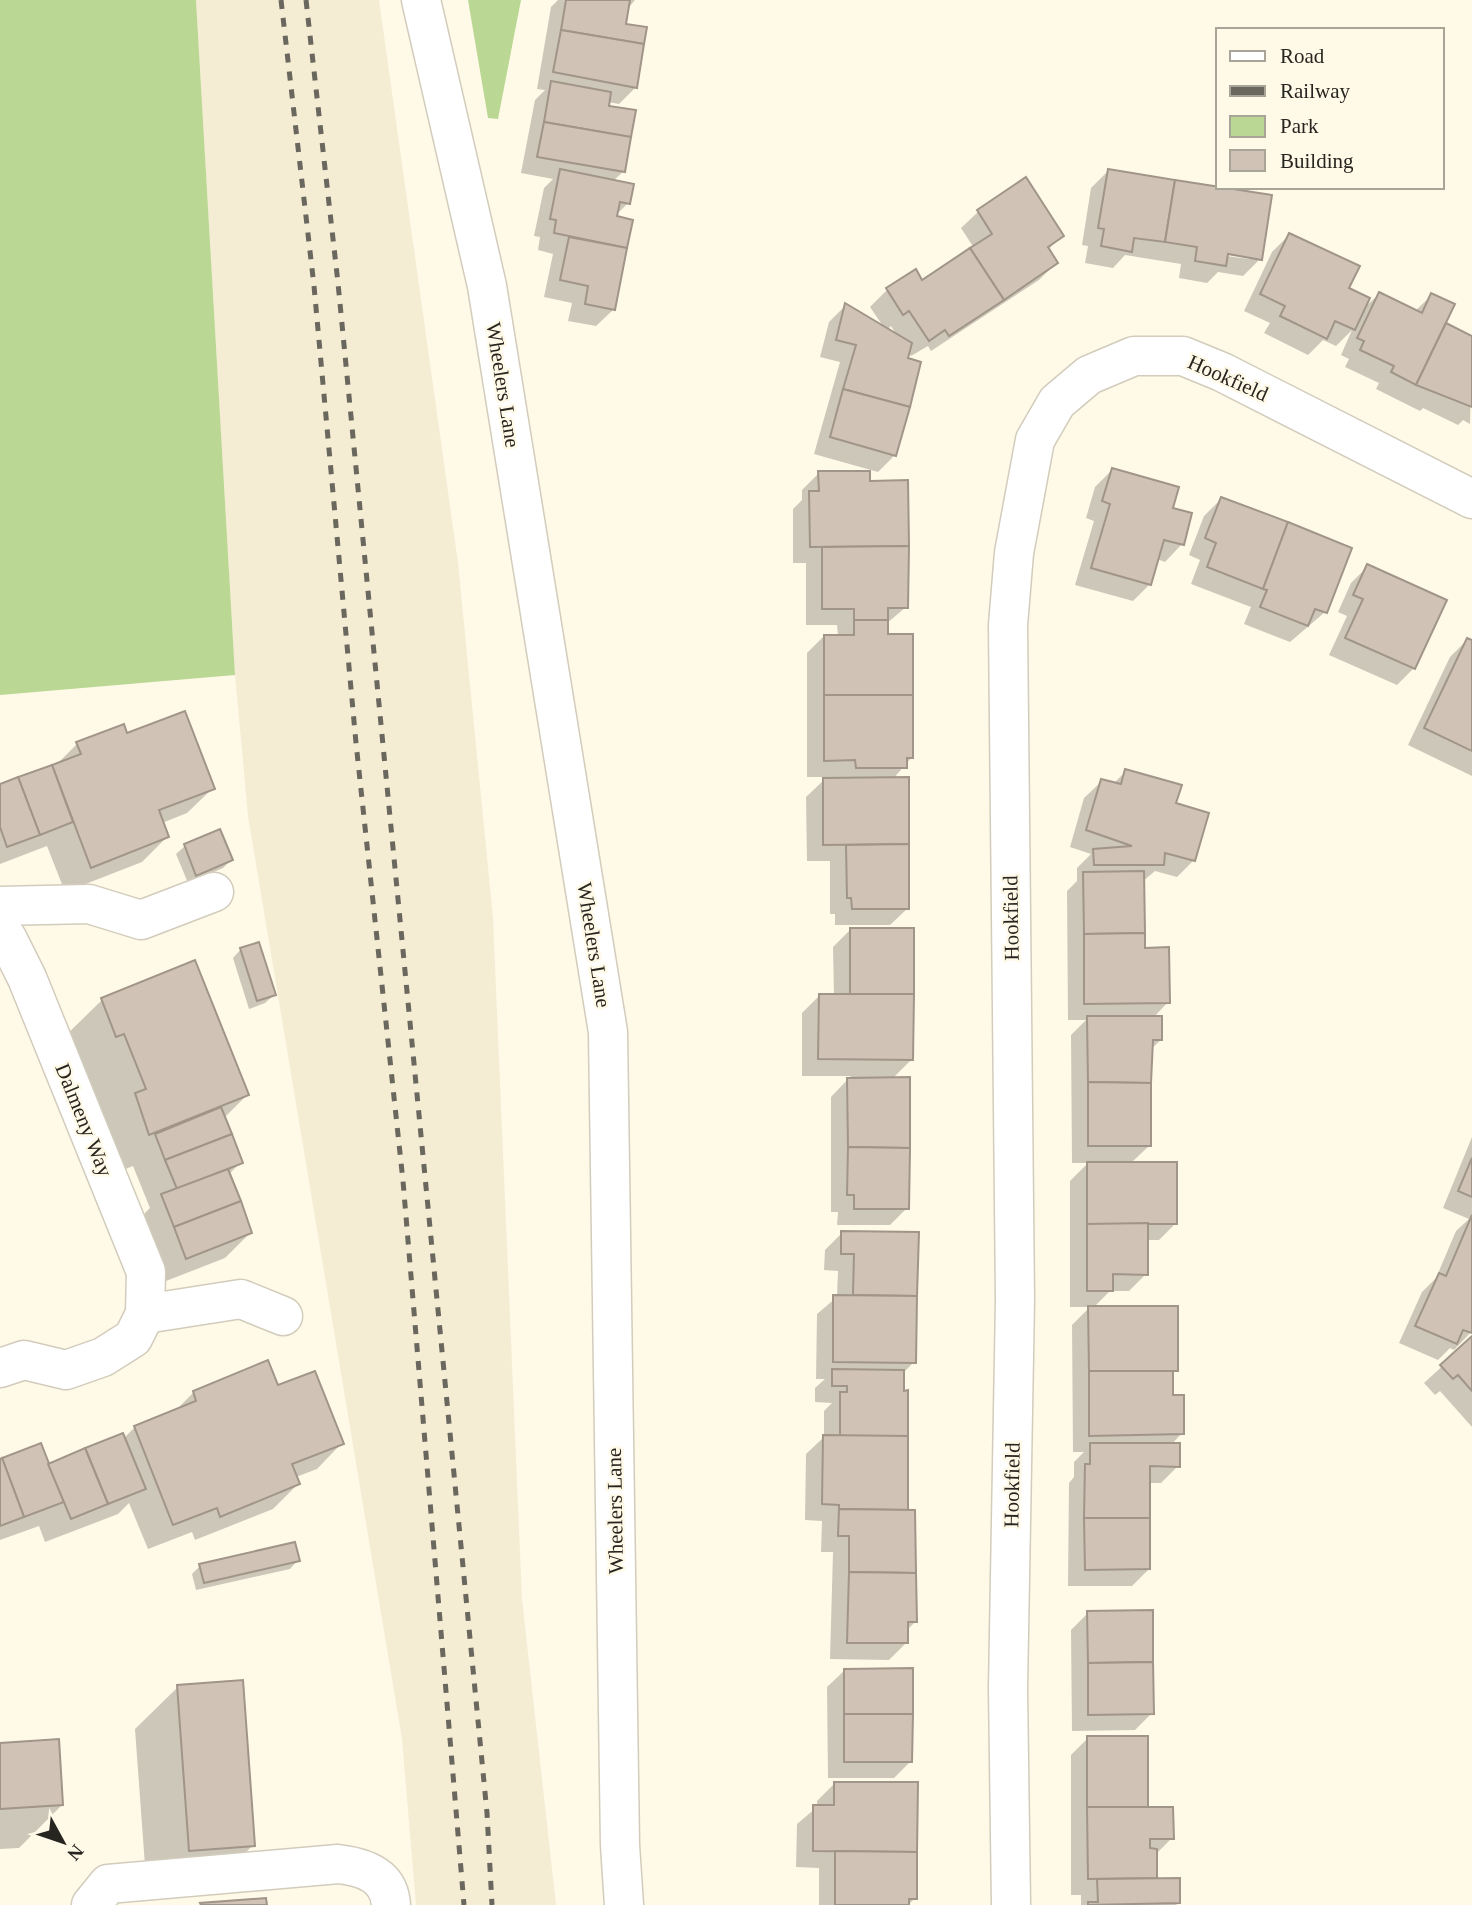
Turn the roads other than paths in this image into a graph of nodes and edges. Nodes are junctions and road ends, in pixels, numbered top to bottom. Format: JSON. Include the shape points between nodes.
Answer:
{"nodes":[{"id":1,"x":421,"y":0,"type":"edge"},
{"id":2,"x":1472,"y":499,"type":"edge"},
{"id":3,"x":214,"y":892,"type":"dead end"},
{"id":4,"x":0,"y":906,"type":"edge"},
{"id":5,"x":0,"y":932,"type":"edge"},
{"id":6,"x":145,"y":1314,"type":"junction"},
{"id":7,"x":283,"y":1316,"type":"dead end"},
{"id":8,"x":0,"y":1368,"type":"edge"},
{"id":9,"x":91,"y":1905,"type":"edge"},
{"id":10,"x":391,"y":1905,"type":"edge"},
{"id":11,"x":624,"y":1905,"type":"edge"},
{"id":12,"x":1011,"y":1905,"type":"edge"}],
"edges":[{"from":1,"to":11,"type":"street","name":"Wheelers Lane","via":[[487,286],[608,1032]]},
{"from":2,"to":12,"type":"street","name":"Hookfield","via":[[1183,356],[1134,356],[1089,375],[1057,402],[1035,440],[1014,553],[1008,625],[1016,1300],[1009,1688]]},
{"from":3,"to":4,"type":"street","via":[[141,919],[89,904]]},
{"from":5,"to":6,"type":"street","name":"Dalmeny Way","via":[[27,978],[146,1272]]},
{"from":6,"to":7,"type":"street","via":[[241,1299]]},
{"from":6,"to":8,"type":"street","via":[[133,1338],[103,1357],[66,1370],[24,1360]]},
{"from":9,"to":10,"type":"street","via":[[108,1884],[338,1864],[361,1866],[380,1878]]}]}
